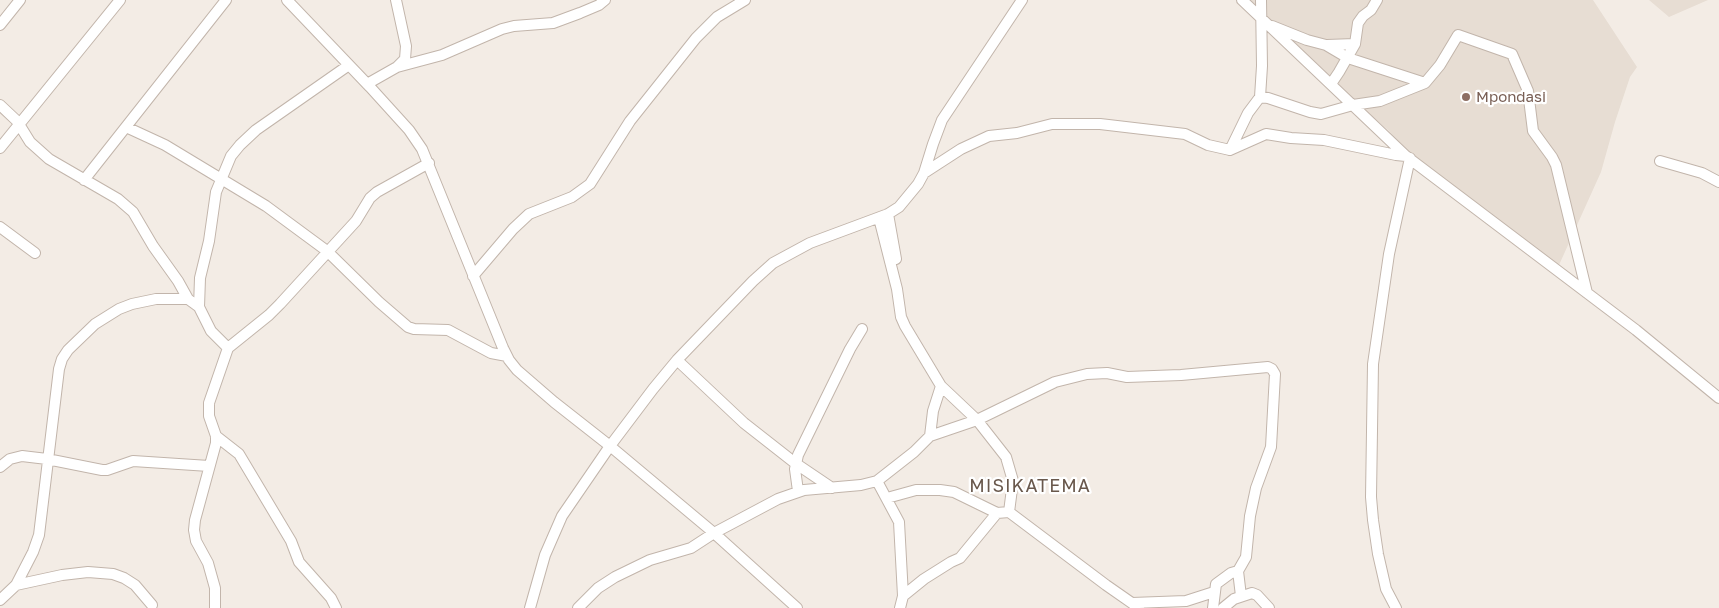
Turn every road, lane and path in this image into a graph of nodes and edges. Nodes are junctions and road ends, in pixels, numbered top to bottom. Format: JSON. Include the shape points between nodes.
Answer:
{"nodes":[{"id":1,"x":20,"y":0,"type":"edge"},
{"id":2,"x":120,"y":0,"type":"edge"},
{"id":3,"x":226,"y":0,"type":"edge"},
{"id":4,"x":287,"y":0,"type":"edge"},
{"id":5,"x":396,"y":0,"type":"edge"},
{"id":6,"x":605,"y":0,"type":"edge"},
{"id":7,"x":745,"y":0,"type":"edge"},
{"id":8,"x":1022,"y":0,"type":"edge"},
{"id":9,"x":1242,"y":0,"type":"edge"},
{"id":10,"x":1261,"y":0,"type":"edge"},
{"id":11,"x":1377,"y":0,"type":"edge"},
{"id":12,"x":1260,"y":17,"type":"junction"},
{"id":13,"x":0,"y":25,"type":"edge"},
{"id":14,"x":1269,"y":25,"type":"junction"},
{"id":15,"x":1356,"y":44,"type":"junction"},
{"id":16,"x":1326,"y":45,"type":"junction"},
{"id":17,"x":1348,"y":58,"type":"junction"},
{"id":18,"x":349,"y":65,"type":"junction"},
{"id":19,"x":397,"y":67,"type":"junction"},
{"id":20,"x":1425,"y":83,"type":"junction"},
{"id":21,"x":367,"y":84,"type":"junction"},
{"id":22,"x":1331,"y":84,"type":"junction"},
{"id":23,"x":1260,"y":97,"type":"junction"},
{"id":24,"x":0,"y":105,"type":"edge"},
{"id":25,"x":1354,"y":105,"type":"junction"},
{"id":26,"x":18,"y":125,"type":"junction"},
{"id":27,"x":126,"y":127,"type":"junction"},
{"id":28,"x":0,"y":148,"type":"edge"},
{"id":29,"x":1230,"y":150,"type":"junction"},
{"id":30,"x":1408,"y":157,"type":"junction"},
{"id":31,"x":1660,"y":161,"type":"dead end"},
{"id":32,"x":429,"y":163,"type":"junction"},
{"id":33,"x":924,"y":173,"type":"junction"},
{"id":34,"x":220,"y":179,"type":"junction"},
{"id":35,"x":84,"y":180,"type":"junction"},
{"id":36,"x":1719,"y":182,"type":"edge"},
{"id":37,"x":884,"y":216,"type":"junction"},
{"id":38,"x":0,"y":227,"type":"edge"},
{"id":39,"x":327,"y":251,"type":"junction"},
{"id":40,"x":35,"y":253,"type":"dead end"},
{"id":41,"x":473,"y":276,"type":"junction"},
{"id":42,"x":1588,"y":293,"type":"junction"},
{"id":43,"x":188,"y":299,"type":"junction"},
{"id":44,"x":199,"y":306,"type":"junction"},
{"id":45,"x":862,"y":329,"type":"dead end"},
{"id":46,"x":228,"y":348,"type":"junction"},
{"id":47,"x":507,"y":356,"type":"junction"},
{"id":48,"x":677,"y":360,"type":"junction"},
{"id":49,"x":941,"y":386,"type":"junction"},
{"id":50,"x":1719,"y":398,"type":"edge"},
{"id":51,"x":977,"y":420,"type":"junction"},
{"id":52,"x":216,"y":436,"type":"junction"},
{"id":53,"x":930,"y":436,"type":"junction"},
{"id":54,"x":610,"y":446,"type":"junction"},
{"id":55,"x":47,"y":459,"type":"junction"},
{"id":56,"x":795,"y":463,"type":"junction"},
{"id":57,"x":210,"y":466,"type":"junction"},
{"id":58,"x":0,"y":467,"type":"edge"},
{"id":59,"x":877,"y":482,"type":"junction"},
{"id":60,"x":832,"y":488,"type":"junction"},
{"id":61,"x":798,"y":491,"type":"junction"},
{"id":62,"x":886,"y":498,"type":"junction"},
{"id":63,"x":1009,"y":512,"type":"junction"},
{"id":64,"x":997,"y":513,"type":"junction"},
{"id":65,"x":714,"y":533,"type":"junction"},
{"id":66,"x":1238,"y":571,"type":"junction"},
{"id":67,"x":16,"y":585,"type":"junction"},
{"id":68,"x":1214,"y":592,"type":"junction"},
{"id":69,"x":903,"y":596,"type":"junction"},
{"id":70,"x":1241,"y":596,"type":"junction"},
{"id":71,"x":0,"y":600,"type":"edge"},
{"id":72,"x":152,"y":605,"type":"dead end"},
{"id":73,"x":1136,"y":606,"type":"edge"},
{"id":74,"x":215,"y":608,"type":"edge"},
{"id":75,"x":336,"y":608,"type":"edge"},
{"id":76,"x":530,"y":608,"type":"edge"},
{"id":77,"x":578,"y":608,"type":"edge"},
{"id":78,"x":797,"y":608,"type":"edge"},
{"id":79,"x":900,"y":608,"type":"edge"},
{"id":80,"x":1213,"y":608,"type":"edge"},
{"id":81,"x":1223,"y":608,"type":"edge"},
{"id":82,"x":1269,"y":608,"type":"edge"},
{"id":83,"x":1396,"y":608,"type":"edge"}],
"edges":[{"from":1,"to":13,"type":"street"},
{"from":2,"to":26,"type":"street"},
{"from":3,"to":27,"type":"street"},
{"from":4,"to":18,"type":"street"},
{"from":5,"to":19,"type":"street","via":[[406,52],[405,59]]},
{"from":6,"to":19,"type":"street","via":[[553,23],[502,29],[442,55]]},
{"from":7,"to":41,"type":"street","via":[[717,17],[696,38],[630,120],[590,184],[572,197],[522,220]]},
{"from":8,"to":33,"type":"street","via":[[942,120]]},
{"from":9,"to":12,"type":"street"},
{"from":10,"to":12,"type":"street"},
{"from":11,"to":15,"type":"street","via":[[1372,10],[1358,23]]},
{"from":12,"to":14,"type":"street"},
{"from":12,"to":23,"type":"street"},
{"from":14,"to":16,"type":"street"},
{"from":14,"to":22,"type":"street"},
{"from":15,"to":16,"type":"street"},
{"from":15,"to":17,"type":"street"},
{"from":16,"to":17,"type":"street"},
{"from":17,"to":20,"type":"street"},
{"from":17,"to":22,"type":"street"},
{"from":18,"to":21,"type":"street"},
{"from":18,"to":34,"type":"street","via":[[256,130],[240,145]]},
{"from":19,"to":21,"type":"street"},
{"from":20,"to":25,"type":"street","via":[[1392,97]]},
{"from":20,"to":42,"type":"street","via":[[1458,35],[1508,51],[1514,57],[1528,91],[1533,131],[1556,165]]},
{"from":21,"to":32,"type":"street","via":[[409,130]]},
{"from":22,"to":25,"type":"street"},
{"from":23,"to":25,"type":"street","via":[[1321,114]]},
{"from":23,"to":29,"type":"street","via":[[1248,113]]},
{"from":24,"to":26,"type":"street"},
{"from":25,"to":30,"type":"street"},
{"from":26,"to":28,"type":"street"},
{"from":26,"to":35,"type":"street","via":[[41,152]]},
{"from":27,"to":34,"type":"street","via":[[165,145]]},
{"from":27,"to":35,"type":"street"},
{"from":29,"to":30,"type":"street","via":[[1266,134],[1324,140]]},
{"from":29,"to":33,"type":"street","via":[[1208,145],[1185,134],[1100,124],[1052,124],[989,136],[961,149]]},
{"from":30,"to":42,"type":"street"},
{"from":30,"to":83,"type":"street","via":[[1389,254],[1373,364],[1371,497],[1386,590]]},
{"from":31,"to":36,"type":"street","via":[[1702,173]]},
{"from":32,"to":39,"type":"street","via":[[370,198],[356,221]]},
{"from":32,"to":41,"type":"street"},
{"from":33,"to":37,"type":"street","via":[[899,207]]},
{"from":34,"to":39,"type":"street","via":[[266,206]]},
{"from":34,"to":44,"type":"street","via":[[200,278]]},
{"from":35,"to":43,"type":"street","via":[[133,212]]},
{"from":37,"to":48,"type":"street","via":[[810,243],[773,262]]},
{"from":37,"to":49,"type":"street","via":[[898,305],[905,326]]},
{"from":38,"to":40,"type":"street"},
{"from":39,"to":46,"type":"street","via":[[269,315]]},
{"from":39,"to":47,"type":"street","via":[[408,327],[448,330],[491,353]]},
{"from":41,"to":47,"type":"street"},
{"from":42,"to":50,"type":"street"},
{"from":43,"to":44,"type":"street"},
{"from":43,"to":55,"type":"street","via":[[156,299],[119,309],[95,324],[68,350],[59,369]]},
{"from":44,"to":46,"type":"street","via":[[211,331]]},
{"from":45,"to":56,"type":"street"},
{"from":46,"to":52,"type":"street","via":[[209,403],[208,416]]},
{"from":47,"to":54,"type":"street","via":[[527,380]]},
{"from":48,"to":54,"type":"street"},
{"from":48,"to":56,"type":"street","via":[[738,418]]},
{"from":49,"to":51,"type":"street"},
{"from":49,"to":53,"type":"street"},
{"from":51,"to":53,"type":"street"},
{"from":51,"to":63,"type":"street","via":[[1006,458],[1013,480]]},
{"from":51,"to":66,"type":"street","via":[[1054,382],[1087,374],[1181,376],[1272,369],[1275,374],[1271,447],[1256,488],[1246,557]]},
{"from":52,"to":57,"type":"street"},
{"from":52,"to":75,"type":"street","via":[[239,454],[291,541],[299,562]]},
{"from":53,"to":59,"type":"street"},
{"from":54,"to":65,"type":"street"},
{"from":54,"to":76,"type":"street","via":[[562,516],[545,555]]},
{"from":55,"to":57,"type":"street","via":[[102,470],[133,461]]},
{"from":55,"to":58,"type":"street","via":[[15,457]]},
{"from":55,"to":67,"type":"street","via":[[39,535]]},
{"from":56,"to":60,"type":"street"},
{"from":56,"to":61,"type":"street"},
{"from":57,"to":74,"type":"street","via":[[194,530],[215,588]]},
{"from":59,"to":60,"type":"street"},
{"from":59,"to":62,"type":"street"},
{"from":60,"to":61,"type":"street"},
{"from":61,"to":65,"type":"street"},
{"from":62,"to":64,"type":"street","via":[[916,490],[940,490],[954,492]]},
{"from":62,"to":69,"type":"street","via":[[899,522]]},
{"from":63,"to":64,"type":"street"},
{"from":63,"to":73,"type":"street"},
{"from":64,"to":69,"type":"street","via":[[960,558]]},
{"from":65,"to":77,"type":"street","via":[[691,548],[650,560],[615,577]]},
{"from":65,"to":78,"type":"street"},
{"from":66,"to":68,"type":"street","via":[[1218,582]]},
{"from":66,"to":70,"type":"street"},
{"from":67,"to":71,"type":"street"},
{"from":67,"to":72,"type":"street","via":[[88,572],[112,574],[135,585]]},
{"from":68,"to":73,"type":"street","via":[[1186,601]]},
{"from":68,"to":80,"type":"street"},
{"from":69,"to":79,"type":"street"},
{"from":70,"to":81,"type":"street"},
{"from":70,"to":82,"type":"street","via":[[1256,595]]}]}
